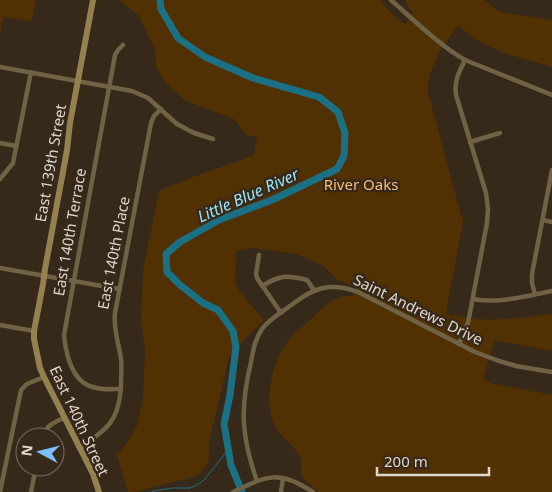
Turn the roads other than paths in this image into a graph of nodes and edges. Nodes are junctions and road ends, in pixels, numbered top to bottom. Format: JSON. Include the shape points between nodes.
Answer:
{"nodes":[{"id":1,"x":93,"y":0,"type":"edge"},
{"id":2,"x":391,"y":0,"type":"edge"},
{"id":3,"x":123,"y":45,"type":"dead end"},
{"id":4,"x":466,"y":60,"type":"junction"},
{"id":5,"x":0,"y":67,"type":"edge"},
{"id":6,"x":30,"y":72,"type":"junction"},
{"id":7,"x":78,"y":80,"type":"junction"},
{"id":8,"x":110,"y":86,"type":"junction"},
{"id":9,"x":552,"y":95,"type":"edge"},
{"id":10,"x":160,"y":109,"type":"junction"},
{"id":11,"x":500,"y":133,"type":"dead end"},
{"id":12,"x":214,"y":139,"type":"dead end"},
{"id":13,"x":470,"y":142,"type":"junction"},
{"id":14,"x":0,"y":143,"type":"edge"},
{"id":15,"x":16,"y":146,"type":"junction"},
{"id":16,"x":552,"y":170,"type":"edge"},
{"id":17,"x":0,"y":180,"type":"edge"},
{"id":18,"x":551,"y":184,"type":"edge"},
{"id":19,"x":543,"y":220,"type":"junction"},
{"id":20,"x":552,"y":222,"type":"edge"},
{"id":21,"x":259,"y":255,"type":"dead end"},
{"id":22,"x":0,"y":268,"type":"edge"},
{"id":23,"x":44,"y":276,"type":"junction"},
{"id":24,"x":74,"y":281,"type":"junction"},
{"id":25,"x":262,"y":286,"type":"junction"},
{"id":26,"x":119,"y":290,"type":"junction"},
{"id":27,"x":314,"y":290,"type":"junction"},
{"id":28,"x":552,"y":291,"type":"edge"},
{"id":29,"x":535,"y":294,"type":"junction"},
{"id":30,"x":473,"y":300,"type":"junction"},
{"id":31,"x":281,"y":313,"type":"junction"},
{"id":32,"x":0,"y":325,"type":"edge"},
{"id":33,"x":34,"y":331,"type":"junction"},
{"id":34,"x":459,"y":344,"type":"junction"},
{"id":35,"x":552,"y":372,"type":"edge"},
{"id":36,"x":44,"y":377,"type":"junction"},
{"id":37,"x":121,"y":389,"type":"junction"},
{"id":38,"x":64,"y":418,"type":"junction"},
{"id":39,"x":48,"y":427,"type":"edge"},
{"id":40,"x":79,"y":448,"type":"junction"},
{"id":41,"x":34,"y":477,"type":"edge"},
{"id":42,"x":283,"y":478,"type":"junction"},
{"id":43,"x":257,"y":481,"type":"junction"},
{"id":44,"x":0,"y":492,"type":"edge"},
{"id":45,"x":31,"y":492,"type":"edge"},
{"id":46,"x":99,"y":492,"type":"edge"},
{"id":47,"x":232,"y":492,"type":"edge"},
{"id":48,"x":281,"y":492,"type":"edge"},
{"id":49,"x":313,"y":492,"type":"edge"}],
"edges":[{"from":1,"to":7,"type":"street","name":"East 139th Street"},
{"from":2,"to":4,"type":"street","via":[[418,25]]},
{"from":3,"to":8,"type":"street","name":"East 140th Terrace","via":[[115,55]]},
{"from":4,"to":9,"type":"street"},
{"from":4,"to":13,"type":"street","via":[[457,76],[455,88]]},
{"from":5,"to":6,"type":"street"},
{"from":6,"to":7,"type":"street"},
{"from":6,"to":15,"type":"street"},
{"from":7,"to":8,"type":"street"},
{"from":7,"to":23,"type":"street","name":"East 139th Street"},
{"from":8,"to":10,"type":"street","via":[[141,94]]},
{"from":8,"to":24,"type":"street","name":"East 140th Terrace"},
{"from":10,"to":12,"type":"street","via":[[177,124]]},
{"from":10,"to":26,"type":"street","name":"East 140th Place","via":[[151,123]]},
{"from":11,"to":13,"type":"street"},
{"from":13,"to":30,"type":"street","via":[[488,209]]},
{"from":14,"to":15,"type":"street"},
{"from":15,"to":17,"type":"street","via":[[13,163]]},
{"from":16,"to":18,"type":"street"},
{"from":18,"to":19,"type":"street"},
{"from":19,"to":20,"type":"street"},
{"from":19,"to":29,"type":"street","via":[[532,274]]},
{"from":21,"to":25,"type":"street","via":[[256,274]]},
{"from":22,"to":23,"type":"street"},
{"from":23,"to":24,"type":"street"},
{"from":23,"to":33,"type":"street","name":"East 139th Street"},
{"from":24,"to":26,"type":"street"},
{"from":24,"to":37,"type":"street","name":"East 140th Terrace","via":[[64,335],[69,362],[88,386]]},
{"from":25,"to":27,"type":"street","via":[[287,276],[307,280]]},
{"from":25,"to":31,"type":"street"},
{"from":26,"to":37,"type":"street","name":"East 140th Place","via":[[114,319],[122,362]]},
{"from":27,"to":31,"type":"street","name":"Saint Andrews Drive"},
{"from":27,"to":34,"type":"street","name":"Saint Andrews Drive","via":[[330,286],[348,288]]},
{"from":28,"to":29,"type":"street"},
{"from":29,"to":30,"type":"street","via":[[496,301]]},
{"from":30,"to":34,"type":"street"},
{"from":31,"to":43,"type":"street","name":"Saint Andrews Drive","via":[[262,328],[256,339],[246,381],[244,431]]},
{"from":32,"to":33,"type":"street"},
{"from":33,"to":36,"type":"street","name":"East 140th Street","via":[[35,350]]},
{"from":34,"to":35,"type":"street","name":"Saint Andrews Drive","via":[[499,361]]},
{"from":36,"to":38,"type":"street","name":"East 140th Street"},
{"from":36,"to":44,"type":"street","via":[[21,390]]},
{"from":37,"to":40,"type":"street","name":"East 140th Place","via":[[110,423]]},
{"from":38,"to":39,"type":"street"},
{"from":38,"to":40,"type":"street","name":"East 140th Street"},
{"from":40,"to":46,"type":"street","name":"East 140th Street"},
{"from":41,"to":45,"type":"street"},
{"from":42,"to":43,"type":"street"},
{"from":42,"to":48,"type":"street"},
{"from":42,"to":49,"type":"street"},
{"from":43,"to":47,"type":"street"}]}
